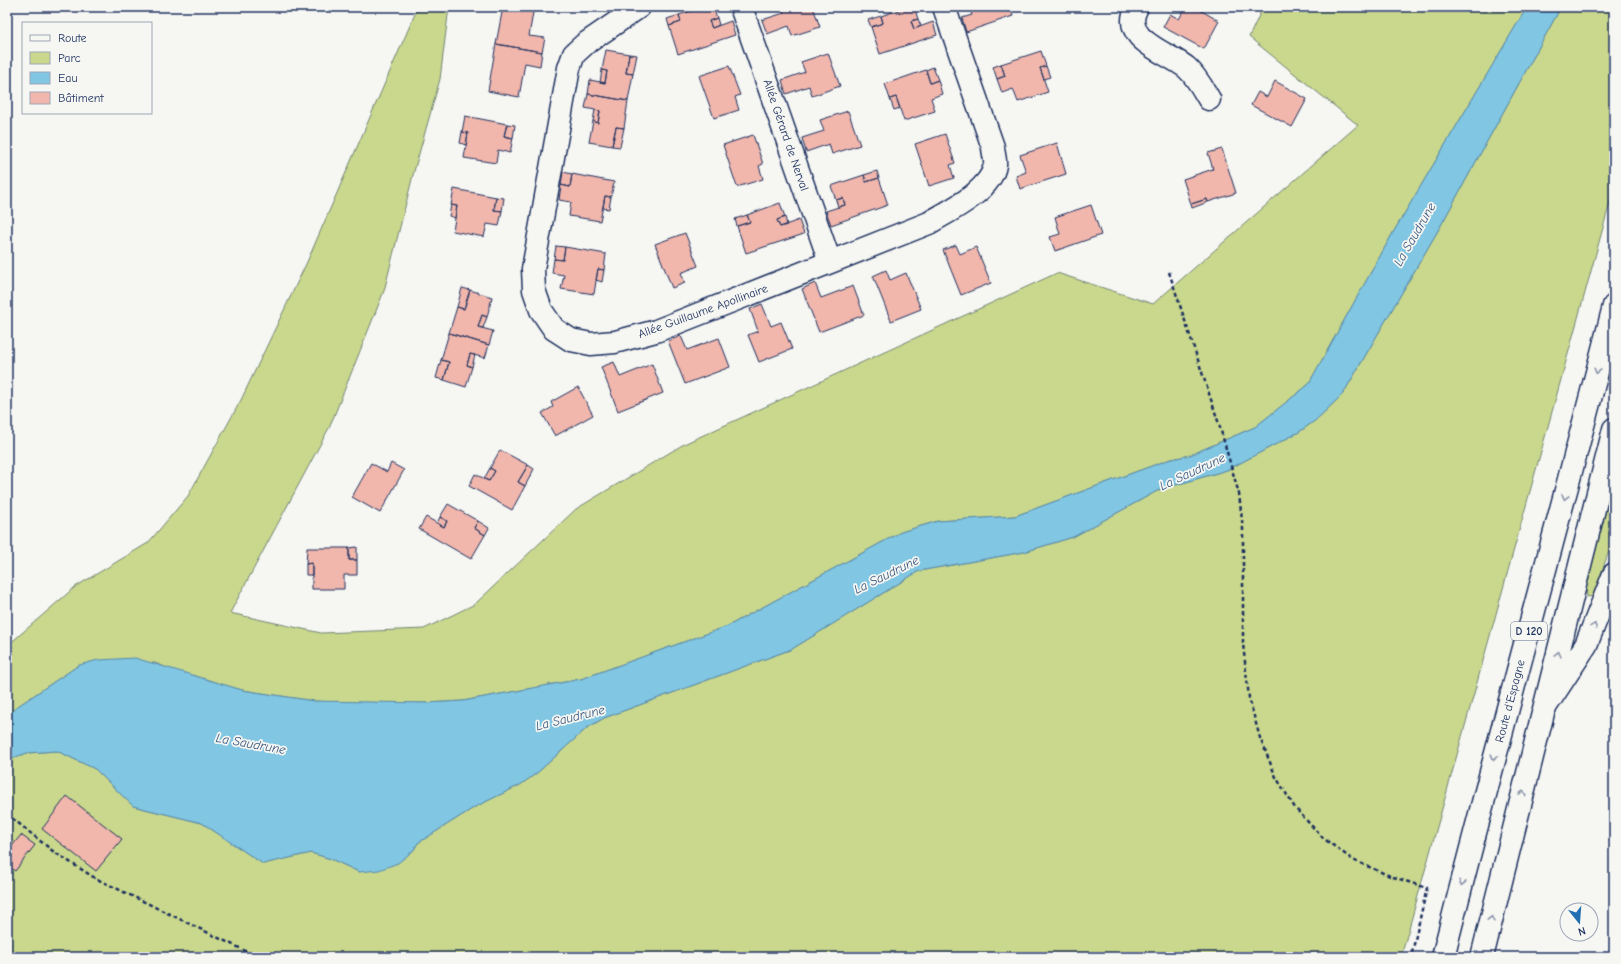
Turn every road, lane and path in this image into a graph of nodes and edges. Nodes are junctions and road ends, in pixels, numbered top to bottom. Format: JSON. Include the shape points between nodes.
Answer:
{"nodes":[{"id":1,"x":639,"y":7,"type":"edge"},
{"id":2,"x":741,"y":7,"type":"edge"},
{"id":3,"x":944,"y":7,"type":"edge"},
{"id":4,"x":1137,"y":7,"type":"edge"},
{"id":5,"x":1209,"y":99,"type":"dead end"},
{"id":6,"x":830,"y":262,"type":"junction"},
{"id":7,"x":1169,"y":272,"type":"dead end"},
{"id":8,"x":1614,"y":306,"type":"edge"},
{"id":9,"x":1614,"y":429,"type":"edge"},
{"id":10,"x":1614,"y":574,"type":"edge"},
{"id":11,"x":1545,"y":707,"type":"junction"},
{"id":12,"x":7,"y":814,"type":"edge"},
{"id":13,"x":258,"y":957,"type":"edge"},
{"id":14,"x":1410,"y":957,"type":"edge"},
{"id":15,"x":1443,"y":957,"type":"edge"},
{"id":16,"x":1482,"y":957,"type":"edge"}],
"edges":[{"from":1,"to":6,"type":"street","name":"Allée Guillaume Apollinaire","via":[[585,44],[574,54],[569,68],[533,269],[534,290],[541,310],[554,329],[571,340],[591,344],[615,342],[656,331]]},
{"from":2,"to":6,"type":"street","name":"Allée Gérard de Nerval"},
{"from":3,"to":6,"type":"street","name":"Allée Guillaume Apollinaire","via":[[993,147],[995,165],[990,180],[974,194],[929,223]]},
{"from":4,"to":5,"type":"street","via":[[1133,26],[1140,38],[1188,69]]},
{"from":7,"to":14,"type":"path","via":[[1239,494],[1243,528],[1243,644],[1249,698],[1260,738],[1276,778],[1295,808],[1323,838],[1353,860],[1427,888]]},
{"from":8,"to":15,"type":"street","name":"Route d'Espagne","number":"D 120","one_way":true},
{"from":11,"to":9,"type":"street","number":"D 120","one_way":true},
{"from":11,"to":10,"type":"street","one_way":true,"via":[[1586,645]]},
{"from":16,"to":11,"type":"street","number":"D 120","one_way":true},
{"from":12,"to":13,"type":"path","via":[[54,852],[95,878]]}]}
